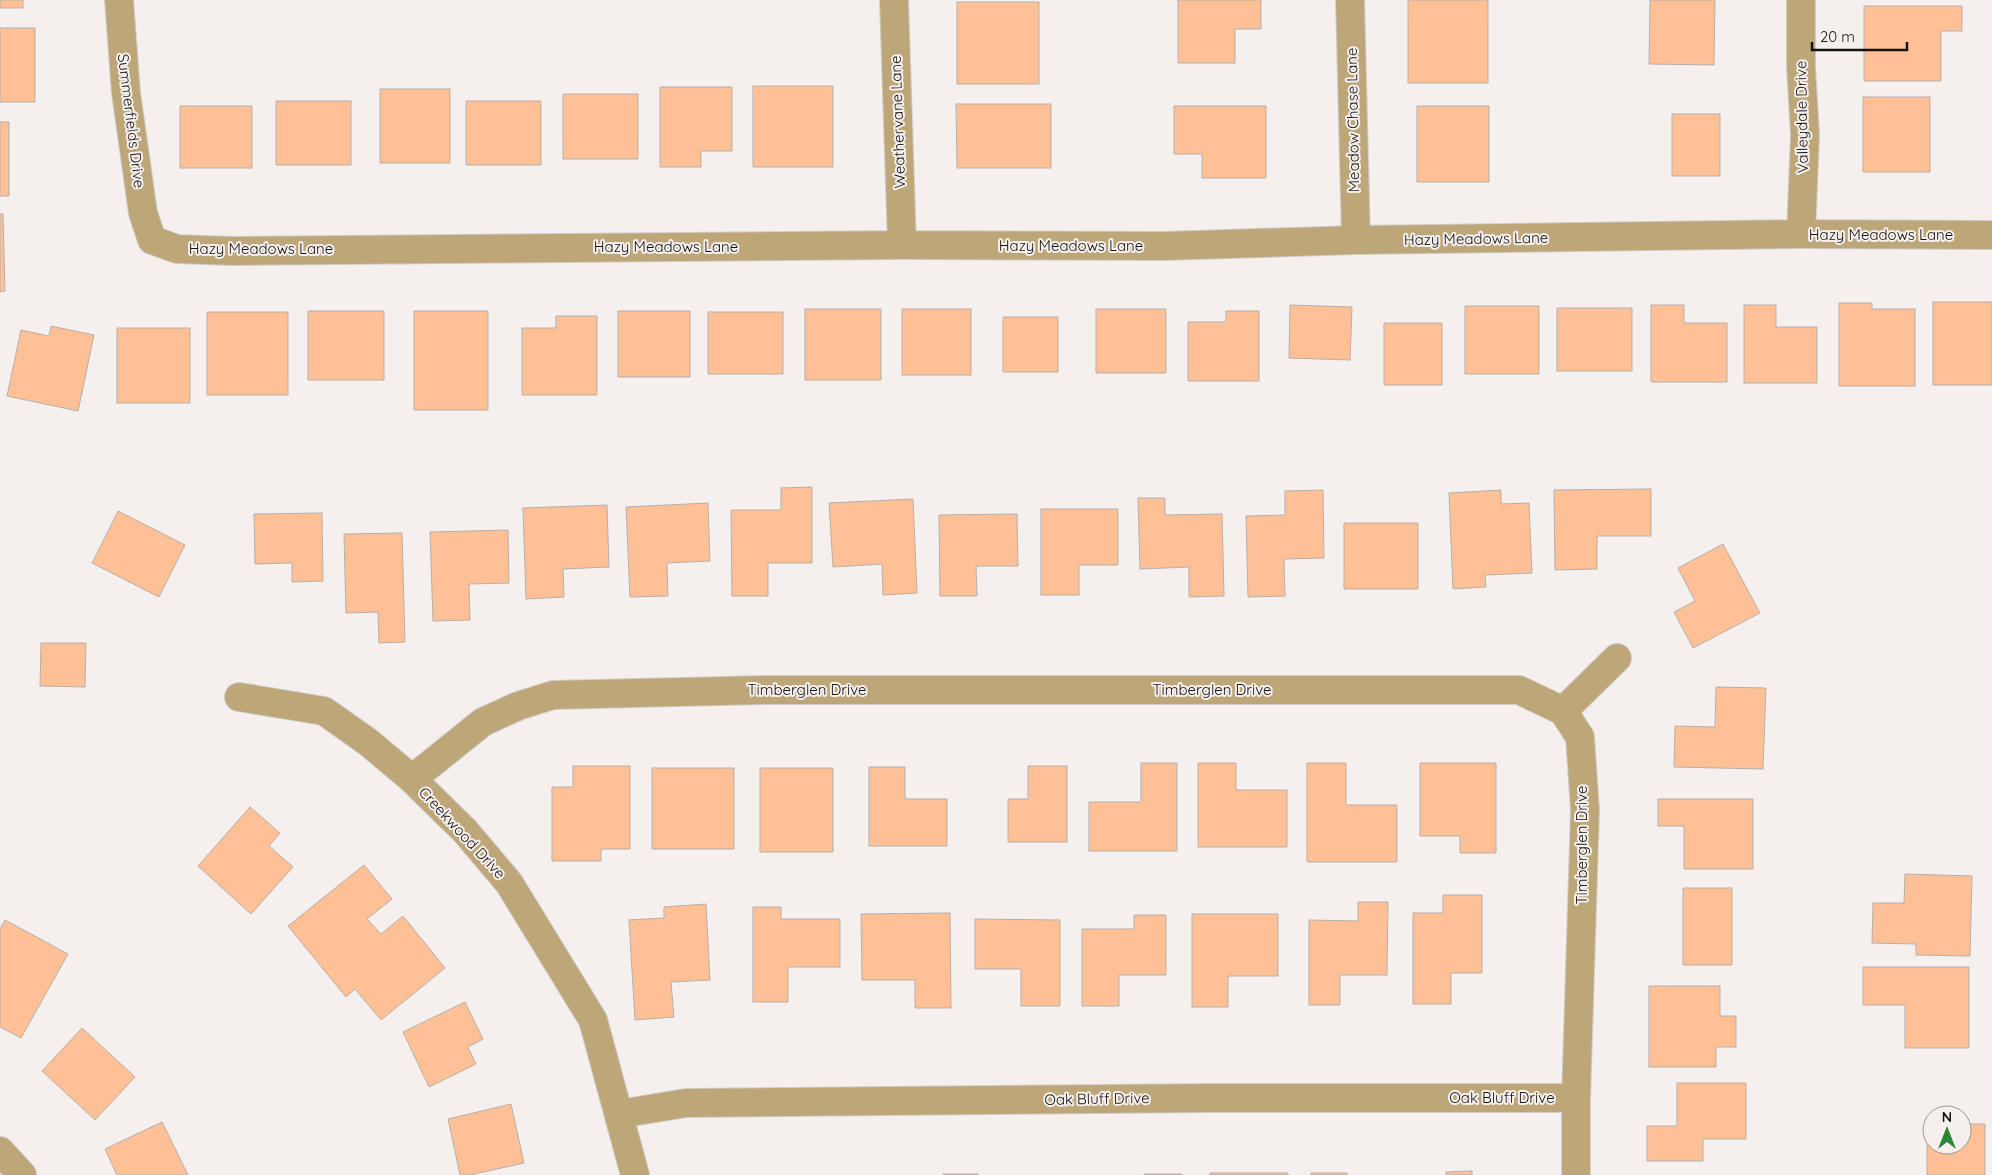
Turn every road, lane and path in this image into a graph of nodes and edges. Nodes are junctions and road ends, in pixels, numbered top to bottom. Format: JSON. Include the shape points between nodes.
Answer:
{"nodes":[{"id":1,"x":119,"y":0,"type":"edge"},
{"id":2,"x":894,"y":0,"type":"edge"},
{"id":3,"x":1350,"y":0,"type":"edge"},
{"id":4,"x":1801,"y":0,"type":"edge"},
{"id":5,"x":1801,"y":234,"type":"junction"},
{"id":6,"x":1992,"y":235,"type":"edge"},
{"id":7,"x":152,"y":240,"type":"joint"},
{"id":8,"x":1356,"y":240,"type":"junction"},
{"id":9,"x":902,"y":245,"type":"junction"},
{"id":10,"x":1617,"y":658,"type":"dead end"},
{"id":11,"x":240,"y":697,"type":"dead end"},
{"id":12,"x":1563,"y":711,"type":"junction"},
{"id":13,"x":412,"y":779,"type":"junction"},
{"id":14,"x":1576,"y":1098,"type":"junction"},
{"id":15,"x":619,"y":1114,"type":"junction"},
{"id":16,"x":0,"y":1151,"type":"edge"},
{"id":17,"x":22,"y":1175,"type":"edge"},
{"id":18,"x":635,"y":1175,"type":"edge"},
{"id":19,"x":1576,"y":1175,"type":"edge"}],
"edges":[{"from":1,"to":7,"type":"street","name":"Summerfields Drive","via":[[126,93],[143,214]]},
{"from":2,"to":9,"type":"street","name":"Weathervane Lane"},
{"from":3,"to":8,"type":"street","name":"Meadow Chase Lane"},
{"from":4,"to":5,"type":"street","name":"Valleydale Drive","via":[[1805,136]]},
{"from":5,"to":6,"type":"street","name":"Hazy Meadows Lane"},
{"from":5,"to":8,"type":"street","name":"Hazy Meadows Lane"},
{"from":7,"to":9,"type":"street","name":"Hazy Meadows Lane","via":[[177,249],[232,251]]},
{"from":8,"to":9,"type":"street","name":"Hazy Meadows Lane","via":[[1164,246]]},
{"from":10,"to":12,"type":"street"},
{"from":11,"to":13,"type":"street","name":"Creekwood Drive","via":[[324,711]]},
{"from":12,"to":13,"type":"street","name":"Timberglen Drive","via":[[1519,690],[765,690],[553,695],[483,722]]},
{"from":12,"to":14,"type":"street","name":"Timberglen Drive","via":[[1580,737],[1585,810]]},
{"from":13,"to":15,"type":"street","name":"Creekwood Drive","via":[[465,831],[509,884],[593,1020]]},
{"from":14,"to":15,"type":"street","name":"Oak Bluff Drive","via":[[686,1103]]},
{"from":14,"to":19,"type":"street","name":"Timberglen Drive"},
{"from":15,"to":18,"type":"street","name":"Creekwood Drive"},
{"from":16,"to":17,"type":"street"}]}
